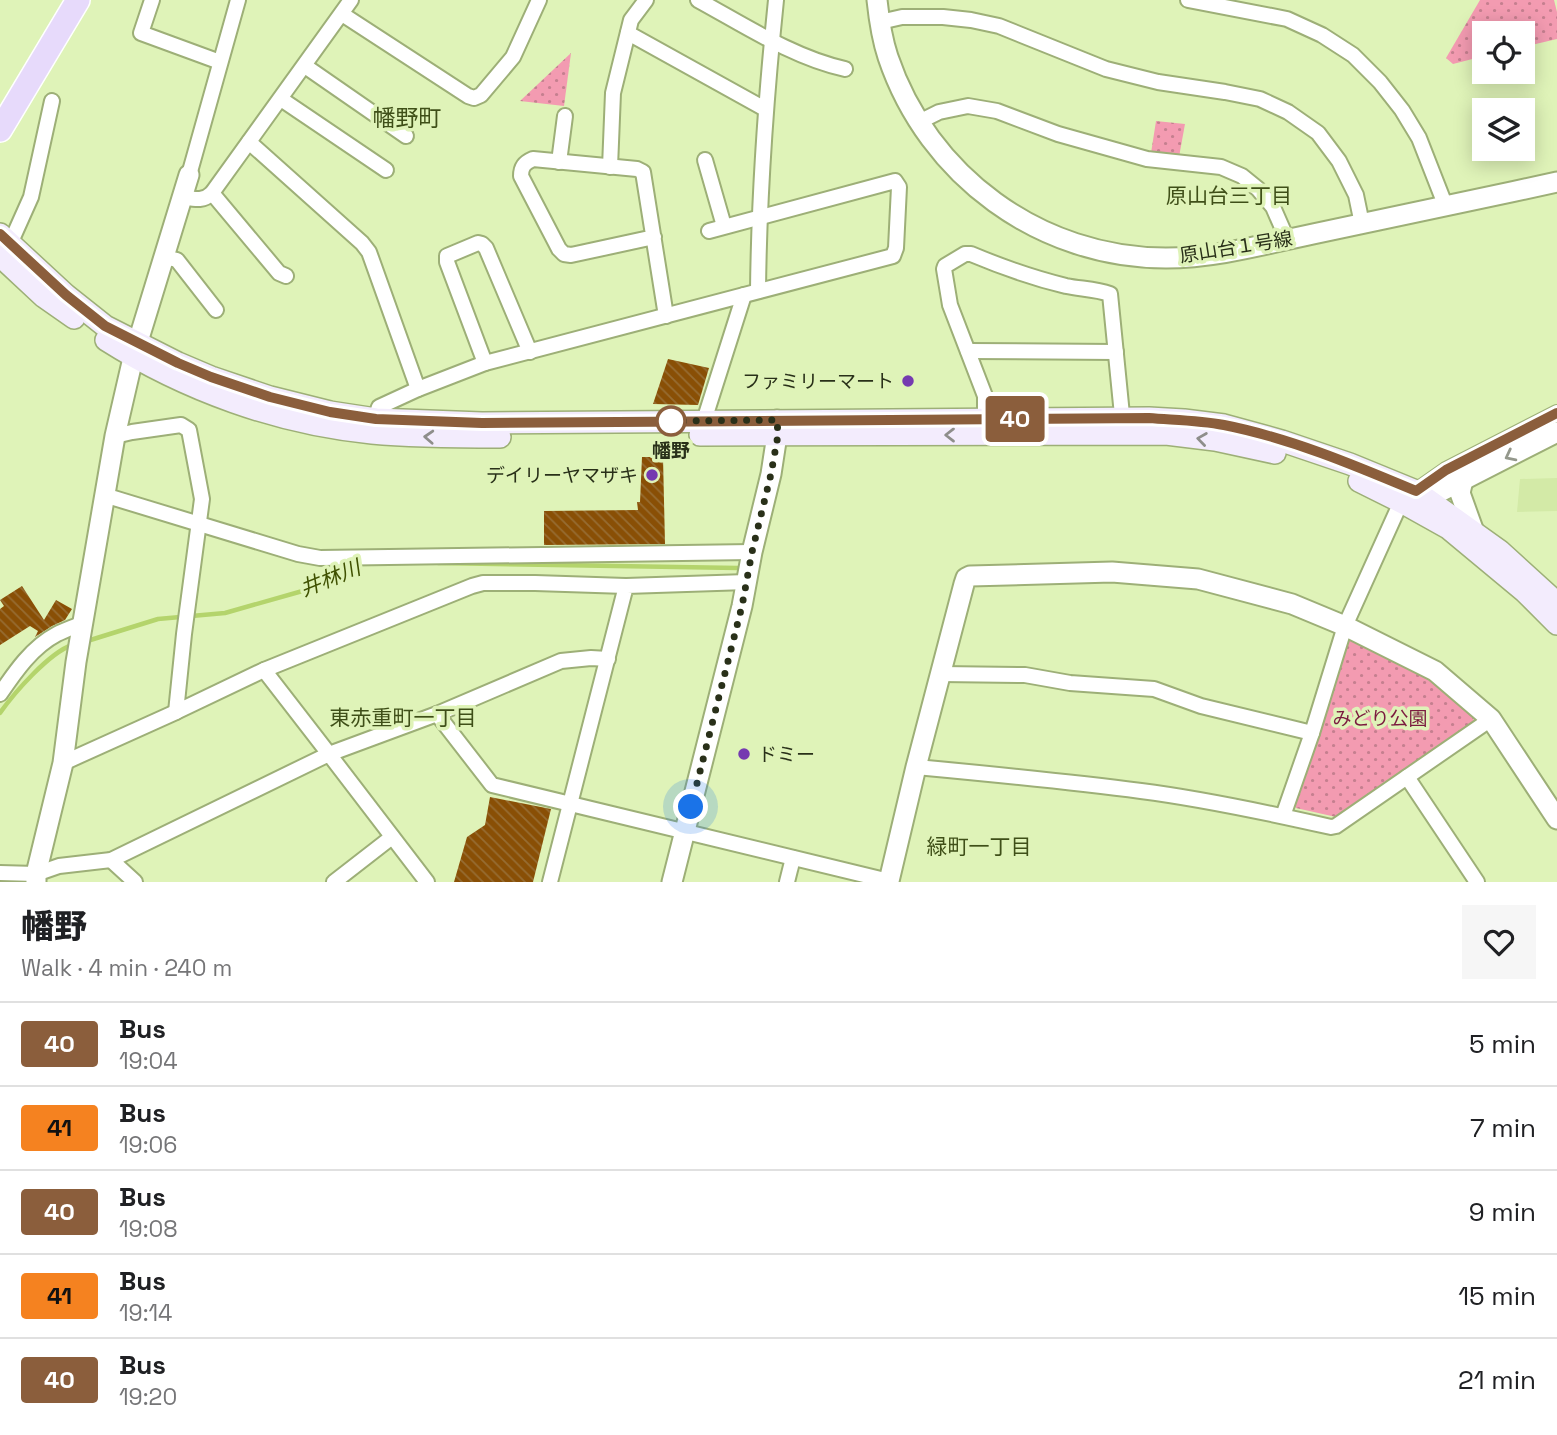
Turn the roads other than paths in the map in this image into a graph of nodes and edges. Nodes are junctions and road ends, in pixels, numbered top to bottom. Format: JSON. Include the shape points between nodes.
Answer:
{"nodes":[{"id":1,"x":78,"y":0,"type":"edge"},
{"id":2,"x":152,"y":0,"type":"edge"},
{"id":3,"x":238,"y":0,"type":"edge"},
{"id":4,"x":351,"y":0,"type":"edge"},
{"id":5,"x":539,"y":0,"type":"edge"},
{"id":6,"x":646,"y":0,"type":"edge"},
{"id":7,"x":698,"y":0,"type":"edge"},
{"id":8,"x":776,"y":0,"type":"edge"},
{"id":9,"x":877,"y":0,"type":"edge"},
{"id":10,"x":1188,"y":0,"type":"edge"},
{"id":11,"x":342,"y":14,"type":"junction"},
{"id":12,"x":880,"y":22,"type":"junction"},
{"id":13,"x":628,"y":33,"type":"junction"},
{"id":14,"x":772,"y":41,"type":"junction"},
{"id":15,"x":220,"y":62,"type":"junction"},
{"id":16,"x":305,"y":66,"type":"junction"},
{"id":17,"x":845,"y":69,"type":"dead end"},
{"id":18,"x":281,"y":99,"type":"junction"},
{"id":19,"x":52,"y":101,"type":"dead end"},
{"id":20,"x":765,"y":109,"type":"junction"},
{"id":21,"x":565,"y":116,"type":"dead end"},
{"id":22,"x":919,"y":122,"type":"junction"},
{"id":23,"x":0,"y":130,"type":"edge"},
{"id":24,"x":406,"y":136,"type":"dead end"},
{"id":25,"x":249,"y":142,"type":"junction"},
{"id":26,"x":705,"y":160,"type":"dead end"},
{"id":27,"x":559,"y":162,"type":"junction"},
{"id":28,"x":610,"y":167,"type":"junction"},
{"id":29,"x":386,"y":170,"type":"dead end"},
{"id":30,"x":189,"y":175,"type":"joint"},
{"id":31,"x":1557,"y":182,"type":"edge"},
{"id":32,"x":212,"y":193,"type":"junction"},
{"id":33,"x":182,"y":197,"type":"junction"},
{"id":34,"x":1446,"y":207,"type":"junction"},
{"id":35,"x":759,"y":216,"type":"junction"},
{"id":36,"x":1362,"y":224,"type":"junction"},
{"id":37,"x":724,"y":226,"type":"junction"},
{"id":38,"x":709,"y":231,"type":"dead end"},
{"id":39,"x":654,"y":237,"type":"junction"},
{"id":40,"x":1287,"y":239,"type":"junction"},
{"id":41,"x":3,"y":245,"type":"edge"},
{"id":42,"x":164,"y":257,"type":"junction"},
{"id":43,"x":286,"y":276,"type":"dead end"},
{"id":44,"x":751,"y":293,"type":"junction"},
{"id":45,"x":216,"y":310,"type":"dead end"},
{"id":46,"x":666,"y":316,"type":"junction"},
{"id":47,"x":135,"y":350,"type":"junction"},
{"id":48,"x":968,"y":351,"type":"junction"},
{"id":49,"x":530,"y":352,"type":"junction"},
{"id":50,"x":1116,"y":352,"type":"junction"},
{"id":51,"x":485,"y":363,"type":"junction"},
{"id":52,"x":418,"y":389,"type":"junction"},
{"id":53,"x":1557,"y":413,"type":"edge"},
{"id":54,"x":985,"y":419,"type":"junction"},
{"id":55,"x":373,"y":426,"type":"junction"},
{"id":56,"x":1123,"y":426,"type":"junction"},
{"id":57,"x":702,"y":427,"type":"junction"},
{"id":58,"x":777,"y":428,"type":"junction"},
{"id":59,"x":1557,"y":432,"type":"edge"},
{"id":60,"x":115,"y":436,"type":"junction"},
{"id":61,"x":1463,"y":480,"type":"junction"},
{"id":62,"x":104,"y":495,"type":"junction"},
{"id":63,"x":1413,"y":501,"type":"junction"},
{"id":64,"x":199,"y":525,"type":"junction"},
{"id":65,"x":1474,"y":532,"type":"junction"},
{"id":66,"x":752,"y":552,"type":"junction"},
{"id":67,"x":747,"y":582,"type":"junction"},
{"id":68,"x":626,"y":586,"type":"junction"},
{"id":69,"x":1557,"y":603,"type":"edge"},
{"id":70,"x":1557,"y":624,"type":"edge"},
{"id":71,"x":1345,"y":626,"type":"junction"},
{"id":72,"x":82,"y":627,"type":"junction"},
{"id":73,"x":608,"y":659,"type":"junction"},
{"id":74,"x":264,"y":670,"type":"junction"},
{"id":75,"x":940,"y":674,"type":"junction"},
{"id":76,"x":0,"y":694,"type":"edge"},
{"id":77,"x":176,"y":712,"type":"junction"},
{"id":78,"x":437,"y":714,"type":"junction"},
{"id":79,"x":1491,"y":719,"type":"junction"},
{"id":80,"x":1312,"y":733,"type":"junction"},
{"id":81,"x":329,"y":754,"type":"junction"},
{"id":82,"x":63,"y":764,"type":"junction"},
{"id":83,"x":916,"y":767,"type":"junction"},
{"id":84,"x":1407,"y":777,"type":"junction"},
{"id":85,"x":570,"y":803,"type":"junction"},
{"id":86,"x":1283,"y":816,"type":"junction"},
{"id":87,"x":1557,"y":819,"type":"edge"},
{"id":88,"x":685,"y":832,"type":"junction"},
{"id":89,"x":392,"y":836,"type":"junction"},
{"id":90,"x":793,"y":858,"type":"junction"},
{"id":91,"x":111,"y":860,"type":"junction"},
{"id":92,"x":0,"y":873,"type":"edge"},
{"id":93,"x":36,"y":878,"type":"edge"},
{"id":94,"x":889,"y":881,"type":"edge"},
{"id":95,"x":135,"y":882,"type":"edge"},
{"id":96,"x":334,"y":882,"type":"edge"},
{"id":97,"x":427,"y":882,"type":"edge"},
{"id":98,"x":550,"y":882,"type":"edge"},
{"id":99,"x":672,"y":882,"type":"edge"},
{"id":100,"x":787,"y":882,"type":"edge"},
{"id":101,"x":1477,"y":882,"type":"edge"}],
"edges":[{"from":1,"to":23,"type":"main road"},
{"from":2,"to":15,"type":"street","via":[[141,33]]},
{"from":3,"to":15,"type":"street"},
{"from":4,"to":11,"type":"street"},
{"from":5,"to":11,"type":"street","via":[[513,57],[474,98]]},
{"from":6,"to":13,"type":"street","via":[[631,20]]},
{"from":7,"to":14,"type":"street"},
{"from":8,"to":14,"type":"street"},
{"from":9,"to":12,"type":"street","name":"原山台１号線"},
{"from":10,"to":34,"type":"street","via":[[1287,19],[1353,55],[1402,110],[1419,138]]},
{"from":11,"to":16,"type":"street"},
{"from":12,"to":22,"type":"street","name":"原山台１号線","via":[[892,67]]},
{"from":12,"to":36,"type":"street","via":[[902,17],[971,20],[999,26],[1106,68],[1260,99],[1318,133],[1356,195]]},
{"from":13,"to":20,"type":"street"},
{"from":13,"to":28,"type":"street","via":[[614,93]]},
{"from":14,"to":17,"type":"street"},
{"from":14,"to":20,"type":"street"},
{"from":15,"to":30,"type":"street"},
{"from":16,"to":18,"type":"street"},
{"from":16,"to":24,"type":"street"},
{"from":18,"to":25,"type":"street"},
{"from":18,"to":29,"type":"street"},
{"from":19,"to":41,"type":"street","via":[[31,197]]},
{"from":20,"to":35,"type":"street"},
{"from":21,"to":27,"type":"street"},
{"from":22,"to":40,"type":"street","via":[[968,106],[1147,159],[1222,167],[1258,189],[1273,207]]},
{"from":22,"to":40,"type":"street","name":"原山台１号線","via":[[953,166],[986,197],[1048,234],[1074,243],[1165,258]]},
{"from":25,"to":32,"type":"street"},
{"from":25,"to":52,"type":"street","via":[[369,252]]},
{"from":26,"to":37,"type":"street"},
{"from":27,"to":28,"type":"street"},
{"from":27,"to":39,"type":"street","via":[[533,159],[521,169],[521,176],[564,254]]},
{"from":28,"to":39,"type":"street","via":[[643,172]]},
{"from":30,"to":33,"type":"street"},
{"from":31,"to":34,"type":"street","name":"原山台１号線"},
{"from":32,"to":33,"type":"street","via":[[202,200]]},
{"from":32,"to":43,"type":"street"},
{"from":33,"to":42,"type":"street"},
{"from":34,"to":36,"type":"street","name":"原山台１号線"},
{"from":35,"to":37,"type":"street"},
{"from":35,"to":44,"type":"street"},
{"from":35,"to":44,"type":"street","via":[[895,181],[899,187],[893,256]]},
{"from":36,"to":40,"type":"street","name":"原山台１号線"},
{"from":37,"to":38,"type":"street"},
{"from":39,"to":46,"type":"street"},
{"from":41,"to":47,"type":"main road"},
{"from":42,"to":45,"type":"street","via":[[177,260]]},
{"from":42,"to":47,"type":"street"},
{"from":44,"to":46,"type":"street"},
{"from":44,"to":57,"type":"street"},
{"from":46,"to":49,"type":"street"},
{"from":47,"to":55,"type":"main road","via":[[270,397]]},
{"from":47,"to":60,"type":"street"},
{"from":48,"to":50,"type":"street"},
{"from":48,"to":50,"type":"street","via":[[950,305],[944,269],[965,254],[1035,278],[1110,294]]},
{"from":48,"to":54,"type":"street","via":[[985,396]]},
{"from":49,"to":51,"type":"street"},
{"from":49,"to":51,"type":"street","via":[[486,248],[478,243],[447,256],[447,262]]},
{"from":50,"to":56,"type":"street"},
{"from":51,"to":52,"type":"street"},
{"from":52,"to":55,"type":"street","via":[[379,407]]},
{"from":53,"to":63,"type":"street","via":[[1446,470]]},
{"from":54,"to":56,"type":"main road"},
{"from":54,"to":58,"type":"main road"},
{"from":55,"to":57,"type":"main road"},
{"from":56,"to":58,"type":"main road","one_way":true},
{"from":56,"to":63,"type":"main road","via":[[1184,420],[1224,425],[1350,464]]},
{"from":57,"to":58,"type":"main road"},
{"from":58,"to":66,"type":"street"},
{"from":59,"to":61,"type":"street","one_way":true},
{"from":60,"to":62,"type":"street"},
{"from":60,"to":64,"type":"street","via":[[181,425],[189,430],[202,499]]},
{"from":61,"to":63,"type":"street"},
{"from":61,"to":65,"type":"street","via":[[1460,493]]},
{"from":62,"to":64,"type":"street"},
{"from":62,"to":72,"type":"street"},
{"from":63,"to":65,"type":"main road"},
{"from":63,"to":70,"type":"main road","via":[[1525,592]]},
{"from":63,"to":71,"type":"street"},
{"from":64,"to":66,"type":"street","via":[[320,558]]},
{"from":64,"to":77,"type":"street"},
{"from":65,"to":69,"type":"main road"},
{"from":66,"to":67,"type":"street"},
{"from":67,"to":68,"type":"street"},
{"from":67,"to":88,"type":"street"},
{"from":68,"to":73,"type":"street"},
{"from":68,"to":74,"type":"street","via":[[483,583]]},
{"from":71,"to":75,"type":"street","via":[[1292,604],[1198,579],[1112,572],[970,576],[964,583]]},
{"from":71,"to":79,"type":"street","via":[[1434,671]]},
{"from":71,"to":80,"type":"street"},
{"from":72,"to":76,"type":"street","via":[[43,643]]},
{"from":72,"to":82,"type":"street"},
{"from":73,"to":78,"type":"street","via":[[561,661]]},
{"from":73,"to":85,"type":"street"},
{"from":74,"to":77,"type":"street"},
{"from":74,"to":81,"type":"street"},
{"from":75,"to":80,"type":"street","via":[[1025,676],[1154,689],[1201,706]]},
{"from":75,"to":83,"type":"street"},
{"from":77,"to":82,"type":"street"},
{"from":78,"to":81,"type":"street"},
{"from":78,"to":85,"type":"street","via":[[492,785]]},
{"from":79,"to":84,"type":"street"},
{"from":79,"to":87,"type":"street"},
{"from":80,"to":86,"type":"street"},
{"from":81,"to":89,"type":"street"},
{"from":81,"to":91,"type":"street"},
{"from":82,"to":93,"type":"street"},
{"from":83,"to":86,"type":"street","via":[[1144,791]]},
{"from":83,"to":94,"type":"street"},
{"from":84,"to":86,"type":"street","via":[[1336,826]]},
{"from":84,"to":101,"type":"street"},
{"from":85,"to":88,"type":"street"},
{"from":85,"to":98,"type":"street"},
{"from":88,"to":90,"type":"street"},
{"from":88,"to":99,"type":"street"},
{"from":89,"to":96,"type":"street"},
{"from":89,"to":97,"type":"street"},
{"from":90,"to":94,"type":"street"},
{"from":90,"to":100,"type":"street"},
{"from":91,"to":93,"type":"street","via":[[59,866]]},
{"from":91,"to":95,"type":"street"},
{"from":92,"to":93,"type":"street"}]}
